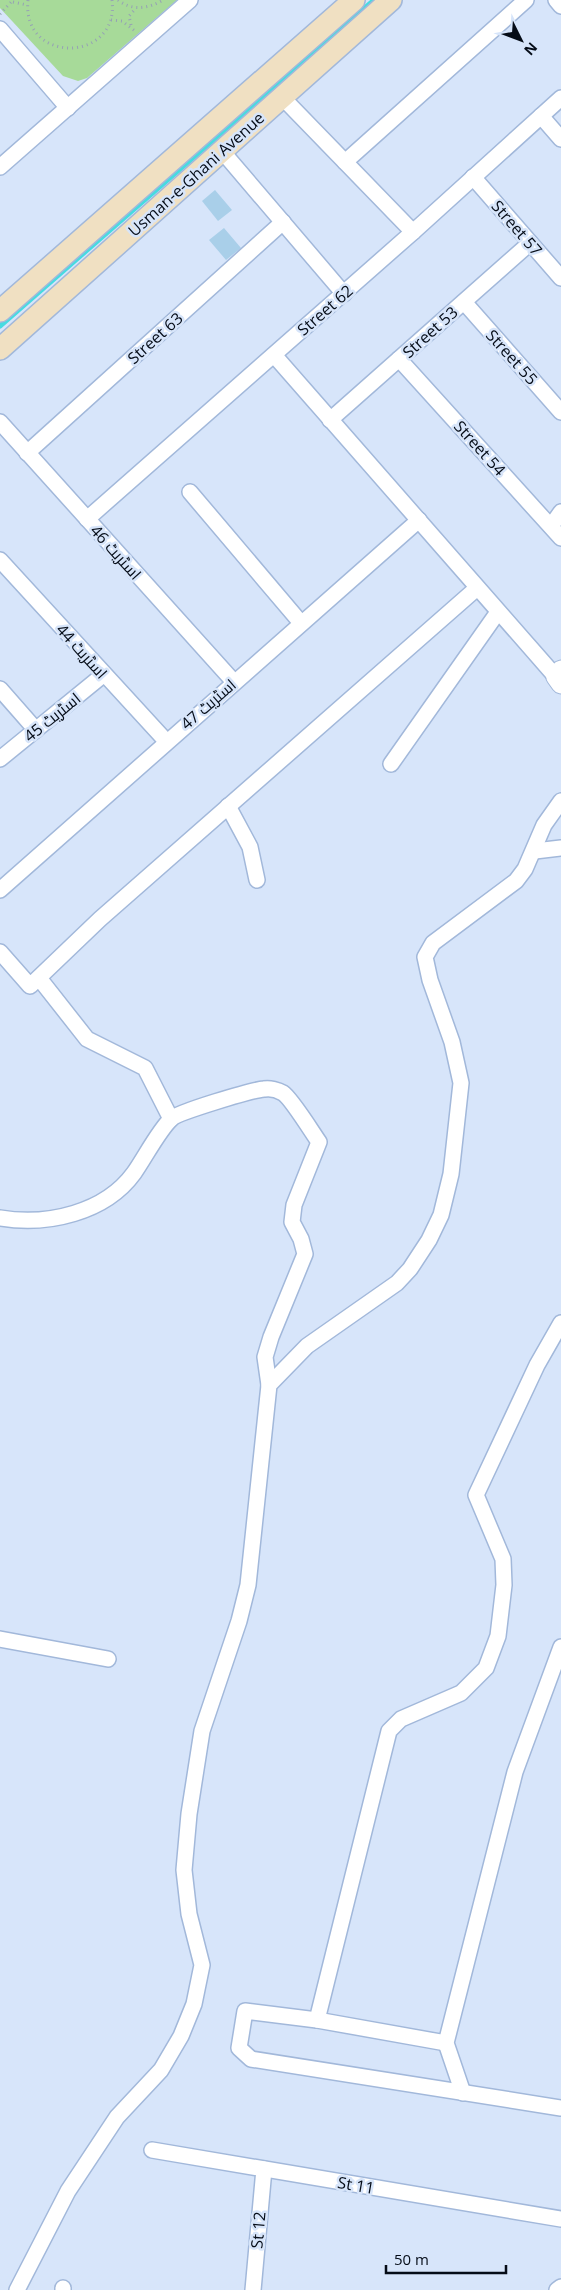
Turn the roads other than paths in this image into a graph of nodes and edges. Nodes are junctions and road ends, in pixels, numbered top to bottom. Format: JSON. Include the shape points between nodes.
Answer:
{"nodes":[{"id":1,"x":190,"y":0,"type":"edge"},
{"id":2,"x":354,"y":0,"type":"edge"},
{"id":3,"x":391,"y":0,"type":"edge"},
{"id":4,"x":526,"y":0,"type":"edge"},
{"id":5,"x":556,"y":0,"type":"edge"},
{"id":6,"x":561,"y":6,"type":"edge"},
{"id":7,"x":0,"y":29,"type":"edge"},
{"id":8,"x":282,"y":97,"type":"junction"},
{"id":9,"x":561,"y":98,"type":"edge"},
{"id":10,"x":68,"y":108,"type":"junction"},
{"id":11,"x":541,"y":116,"type":"junction"},
{"id":12,"x":561,"y":139,"type":"edge"},
{"id":13,"x":222,"y":151,"type":"junction"},
{"id":14,"x":345,"y":162,"type":"junction"},
{"id":15,"x":0,"y":167,"type":"edge"},
{"id":16,"x":473,"y":178,"type":"junction"},
{"id":17,"x":283,"y":222,"type":"junction"},
{"id":18,"x":413,"y":232,"type":"junction"},
{"id":19,"x":530,"y":243,"type":"junction"},
{"id":20,"x":561,"y":278,"type":"edge"},
{"id":21,"x":344,"y":294,"type":"junction"},
{"id":22,"x":464,"y":302,"type":"junction"},
{"id":23,"x":0,"y":311,"type":"edge"},
{"id":24,"x":0,"y":349,"type":"edge"},
{"id":25,"x":274,"y":355,"type":"junction"},
{"id":26,"x":399,"y":359,"type":"junction"},
{"id":27,"x":561,"y":412,"type":"edge"},
{"id":28,"x":330,"y":420,"type":"junction"},
{"id":29,"x":0,"y":422,"type":"edge"},
{"id":30,"x":27,"y":453,"type":"junction"},
{"id":31,"x":190,"y":492,"type":"dead end"},
{"id":32,"x":561,"y":512,"type":"edge"},
{"id":33,"x":87,"y":519,"type":"junction"},
{"id":34,"x":419,"y":520,"type":"junction"},
{"id":35,"x":551,"y":526,"type":"junction"},
{"id":36,"x":561,"y":538,"type":"edge"},
{"id":37,"x":0,"y":560,"type":"edge"},
{"id":38,"x":477,"y":588,"type":"junction"},
{"id":39,"x":498,"y":612,"type":"junction"},
{"id":40,"x":301,"y":622,"type":"junction"},
{"id":41,"x":104,"y":675,"type":"junction"},
{"id":42,"x":559,"y":677,"type":"edge"},
{"id":43,"x":234,"y":682,"type":"junction"},
{"id":44,"x":0,"y":689,"type":"edge"},
{"id":45,"x":36,"y":730,"type":"junction"},
{"id":46,"x":166,"y":741,"type":"junction"},
{"id":47,"x":0,"y":759,"type":"edge"},
{"id":48,"x":391,"y":764,"type":"dead end"},
{"id":49,"x":561,"y":800,"type":"edge"},
{"id":50,"x":228,"y":806,"type":"junction"},
{"id":51,"x":561,"y":848,"type":"edge"},
{"id":52,"x":535,"y":851,"type":"junction"},
{"id":53,"x":257,"y":880,"type":"dead end"},
{"id":54,"x":0,"y":890,"type":"edge"},
{"id":55,"x":0,"y":952,"type":"edge"},
{"id":56,"x":34,"y":982,"type":"junction"},
{"id":57,"x":171,"y":1119,"type":"junction"},
{"id":58,"x":0,"y":1218,"type":"edge"},
{"id":59,"x":561,"y":1323,"type":"edge"},
{"id":60,"x":269,"y":1385,"type":"junction"},
{"id":61,"x":0,"y":1639,"type":"edge"},
{"id":62,"x":561,"y":1647,"type":"edge"},
{"id":63,"x":108,"y":1659,"type":"dead end"},
{"id":64,"x":317,"y":2020,"type":"junction"},
{"id":65,"x":446,"y":2043,"type":"junction"},
{"id":66,"x":463,"y":2093,"type":"junction"},
{"id":67,"x":561,"y":2108,"type":"edge"},
{"id":68,"x":152,"y":2150,"type":"dead end"},
{"id":69,"x":264,"y":2169,"type":"junction"},
{"id":70,"x":561,"y":2220,"type":"edge"},
{"id":71,"x":561,"y":2287,"type":"edge"},
{"id":72,"x":17,"y":2290,"type":"edge"},
{"id":73,"x":253,"y":2290,"type":"edge"},
{"id":74,"x":557,"y":2290,"type":"edge"}],
"edges":[{"from":1,"to":10,"type":"street"},
{"from":2,"to":23,"type":"main road","name":"Usman-e-Ghani Avenue"},
{"from":3,"to":8,"type":"main road","name":"Usman-e-Ghani Avenue"},
{"from":4,"to":14,"type":"street"},
{"from":5,"to":6,"type":"street"},
{"from":7,"to":10,"type":"street"},
{"from":8,"to":13,"type":"main road","name":"Usman-e-Ghani Avenue"},
{"from":8,"to":14,"type":"street"},
{"from":9,"to":11,"type":"street","name":"Street 62"},
{"from":10,"to":15,"type":"street"},
{"from":11,"to":12,"type":"street"},
{"from":11,"to":16,"type":"street","name":"Street 62"},
{"from":13,"to":17,"type":"street"},
{"from":13,"to":24,"type":"main road","name":"Usman-e-Ghani Avenue"},
{"from":14,"to":18,"type":"street"},
{"from":16,"to":18,"type":"street","name":"Street 62"},
{"from":16,"to":19,"type":"street","name":"Street 57"},
{"from":17,"to":21,"type":"street"},
{"from":17,"to":30,"type":"street","name":"Street 63"},
{"from":18,"to":21,"type":"street","name":"Street 62"},
{"from":19,"to":20,"type":"street","name":"Street 57"},
{"from":19,"to":22,"type":"street","name":"Street 53"},
{"from":21,"to":25,"type":"street","name":"Street 62"},
{"from":22,"to":26,"type":"street","name":"Street 53"},
{"from":22,"to":27,"type":"street","name":"Street 55"},
{"from":25,"to":28,"type":"street"},
{"from":25,"to":33,"type":"street","name":"Street 62"},
{"from":26,"to":28,"type":"street","name":"Street 53"},
{"from":26,"to":35,"type":"street","name":"Street 54"},
{"from":28,"to":34,"type":"street"},
{"from":29,"to":30,"type":"street","name":"اسٹریٹ 46"},
{"from":30,"to":33,"type":"street","name":"اسٹریٹ 46"},
{"from":31,"to":40,"type":"street"},
{"from":32,"to":35,"type":"street"},
{"from":33,"to":43,"type":"street","name":"اسٹریٹ 46"},
{"from":34,"to":38,"type":"street"},
{"from":34,"to":40,"type":"street","name":"اسٹریٹ 47"},
{"from":35,"to":36,"type":"street","name":"Street 54"},
{"from":37,"to":41,"type":"street","name":"اسٹریٹ 44"},
{"from":38,"to":39,"type":"street"},
{"from":38,"to":50,"type":"street"},
{"from":39,"to":42,"type":"street"},
{"from":39,"to":48,"type":"street"},
{"from":40,"to":43,"type":"street","name":"اسٹریٹ 47"},
{"from":41,"to":45,"type":"street","name":"اسٹریٹ 45"},
{"from":41,"to":46,"type":"street","name":"اسٹریٹ 44"},
{"from":43,"to":46,"type":"street","name":"اسٹریٹ 47"},
{"from":44,"to":45,"type":"street"},
{"from":45,"to":47,"type":"street","name":"اسٹریٹ 45"},
{"from":46,"to":54,"type":"street","name":"اسٹریٹ 47"},
{"from":49,"to":52,"type":"street","via":[[544,825]]},
{"from":50,"to":53,"type":"street","via":[[250,847]]},
{"from":50,"to":56,"type":"street"},
{"from":51,"to":52,"type":"street"},
{"from":52,"to":60,"type":"street","via":[[516,881],[433,943],[425,957],[452,1042],[461,1083],[448,1193],[429,1240],[397,1283],[308,1346]]},
{"from":55,"to":56,"type":"street"},
{"from":56,"to":57,"type":"street","via":[[88,1040],[145,1068]]},
{"from":57,"to":58,"type":"street","via":[[128,1182],[100,1202],[49,1220]]},
{"from":57,"to":60,"type":"street","via":[[194,1108],[267,1088],[285,1094],[320,1142],[294,1205],[292,1222],[305,1254],[265,1357]]},
{"from":59,"to":64,"type":"street","via":[[536,1365],[476,1495],[503,1559],[504,1585],[498,1636],[486,1668],[461,1693],[401,1719],[389,1731]]},
{"from":60,"to":72,"type":"street","via":[[248,1585],[202,1731],[189,1814],[184,1870],[189,1914],[202,1965],[194,2004],[181,2036],[161,2070],[117,2117],[68,2191]]},
{"from":61,"to":63,"type":"street"},
{"from":62,"to":65,"type":"street","via":[[515,1772]]},
{"from":64,"to":65,"type":"street"},
{"from":64,"to":66,"type":"street","via":[[245,2011],[239,2048],[251,2059]]},
{"from":65,"to":66,"type":"street"},
{"from":66,"to":67,"type":"street"},
{"from":68,"to":69,"type":"street","name":"St 11"},
{"from":69,"to":70,"type":"street","name":"St 11"},
{"from":69,"to":73,"type":"street","name":"St 12"},
{"from":71,"to":74,"type":"street"}]}
